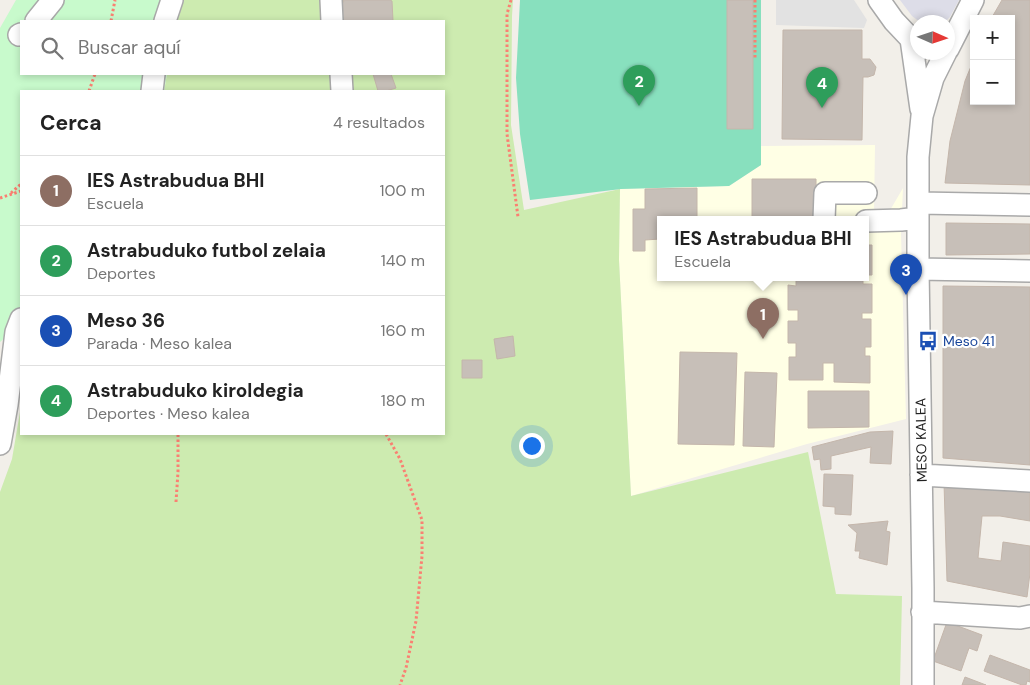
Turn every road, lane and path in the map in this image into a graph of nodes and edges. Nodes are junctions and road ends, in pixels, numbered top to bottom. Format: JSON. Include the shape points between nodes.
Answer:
{"nodes":[{"id":1,"x":53,"y":0,"type":"edge"},
{"id":2,"x":115,"y":0,"type":"edge"},
{"id":3,"x":172,"y":0,"type":"edge"},
{"id":4,"x":331,"y":0,"type":"edge"},
{"id":5,"x":511,"y":0,"type":"edge"},
{"id":6,"x":754,"y":0,"type":"edge"},
{"id":7,"x":879,"y":0,"type":"edge"},
{"id":8,"x":972,"y":0,"type":"edge"},
{"id":9,"x":37,"y":20,"type":"edge"},
{"id":10,"x":111,"y":20,"type":"edge"},
{"id":11,"x":165,"y":20,"type":"edge"},
{"id":12,"x":332,"y":20,"type":"edge"},
{"id":13,"x":955,"y":33,"type":"edge"},
{"id":14,"x":910,"y":39,"type":"edge"},
{"id":15,"x":755,"y":58,"type":"dead end"},
{"id":16,"x":917,"y":60,"type":"edge"},
{"id":17,"x":923,"y":60,"type":"edge"},
{"id":18,"x":941,"y":60,"type":"edge"},
{"id":19,"x":95,"y":75,"type":"edge"},
{"id":20,"x":154,"y":75,"type":"edge"},
{"id":21,"x":341,"y":75,"type":"edge"},
{"id":22,"x":933,"y":78,"type":"junction"},
{"id":23,"x":89,"y":90,"type":"edge"},
{"id":24,"x":152,"y":90,"type":"edge"},
{"id":25,"x":342,"y":90,"type":"edge"},
{"id":26,"x":922,"y":116,"type":"junction"},
{"id":27,"x":20,"y":185,"type":"edge"},
{"id":28,"x":20,"y":191,"type":"edge"},
{"id":29,"x":866,"y":193,"type":"dead end"},
{"id":30,"x":8,"y":196,"type":"junction"},
{"id":31,"x":0,"y":198,"type":"edge"},
{"id":32,"x":1030,"y":205,"type":"edge"},
{"id":33,"x":918,"y":210,"type":"junction"},
{"id":34,"x":824,"y":216,"type":"edge"},
{"id":35,"x":518,"y":217,"type":"dead end"},
{"id":36,"x":869,"y":221,"type":"edge"},
{"id":37,"x":918,"y":269,"type":"junction"},
{"id":38,"x":1030,"y":271,"type":"edge"},
{"id":39,"x":20,"y":322,"type":"edge"},
{"id":40,"x":178,"y":435,"type":"edge"},
{"id":41,"x":387,"y":435,"type":"edge"},
{"id":42,"x":0,"y":444,"type":"edge"},
{"id":43,"x":921,"y":475,"type":"junction"},
{"id":44,"x":1030,"y":481,"type":"edge"},
{"id":45,"x":176,"y":502,"type":"dead end"},
{"id":46,"x":922,"y":612,"type":"junction"},
{"id":47,"x":1030,"y":616,"type":"edge"},
{"id":48,"x":400,"y":685,"type":"edge"},
{"id":49,"x":923,"y":685,"type":"edge"}],
"edges":[{"from":1,"to":9,"type":"street"},
{"from":2,"to":10,"type":"path"},
{"from":3,"to":11,"type":"street"},
{"from":4,"to":12,"type":"street"},
{"from":5,"to":35,"type":"path","via":[[507,14],[507,134]]},
{"from":6,"to":15,"type":"path"},
{"from":7,"to":14,"type":"street"},
{"from":8,"to":13,"type":"street","name":"MESO KALEA"},
{"from":16,"to":26,"type":"street"},
{"from":17,"to":22,"type":"street"},
{"from":18,"to":22,"type":"street","name":"MESO KALEA"},
{"from":19,"to":23,"type":"path"},
{"from":20,"to":24,"type":"street"},
{"from":21,"to":25,"type":"street"},
{"from":22,"to":26,"type":"street","name":"MESO KALEA"},
{"from":26,"to":33,"type":"street","name":"MESO KALEA"},
{"from":27,"to":30,"type":"path"},
{"from":28,"to":30,"type":"path"},
{"from":29,"to":34,"type":"street","via":[[825,193]]},
{"from":30,"to":31,"type":"path"},
{"from":32,"to":33,"type":"street"},
{"from":33,"to":36,"type":"street","via":[[901,220]]},
{"from":33,"to":37,"type":"street","name":"MESO KALEA"},
{"from":37,"to":38,"type":"street"},
{"from":37,"to":43,"type":"street","name":"MESO KALEA"},
{"from":39,"to":42,"type":"street"},
{"from":40,"to":45,"type":"path"},
{"from":41,"to":48,"type":"path","via":[[400,459],[422,520],[416,622]]},
{"from":43,"to":44,"type":"street"},
{"from":43,"to":46,"type":"street","name":"MESO KALEA"},
{"from":46,"to":47,"type":"street"},
{"from":46,"to":49,"type":"street","name":"MESO KALEA"}]}
